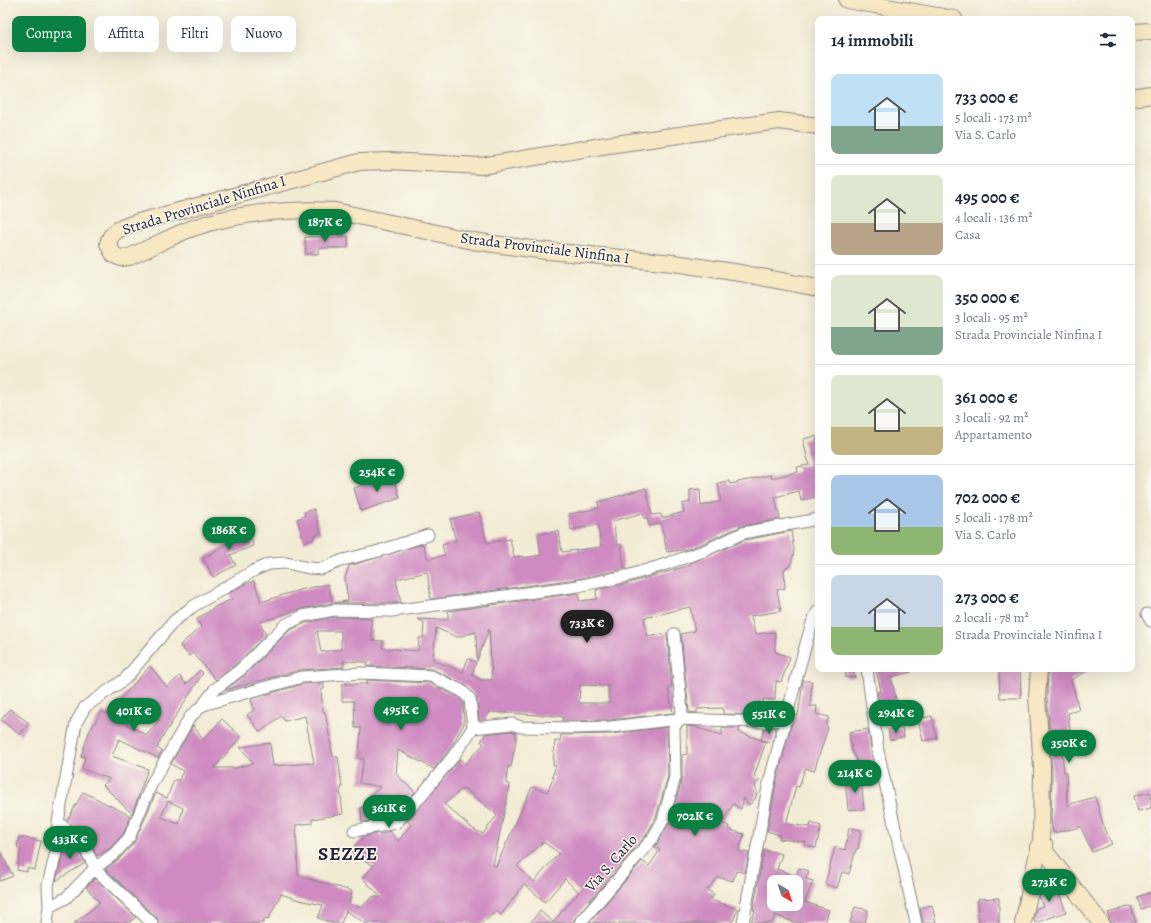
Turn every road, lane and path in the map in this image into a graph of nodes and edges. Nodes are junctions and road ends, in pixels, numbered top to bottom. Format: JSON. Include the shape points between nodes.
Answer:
{"nodes":[{"id":1,"x":847,"y":0,"type":"edge"},
{"id":2,"x":937,"y":16,"type":"edge"},
{"id":3,"x":1151,"y":31,"type":"edge"},
{"id":4,"x":1135,"y":32,"type":"edge"},
{"id":5,"x":1151,"y":94,"type":"edge"},
{"id":6,"x":1135,"y":97,"type":"edge"},
{"id":7,"x":815,"y":126,"type":"edge"},
{"id":8,"x":815,"y":287,"type":"edge"},
{"id":9,"x":815,"y":520,"type":"edge"},
{"id":10,"x":428,"y":535,"type":"dead end"},
{"id":11,"x":815,"y":618,"type":"edge"},
{"id":12,"x":674,"y":634,"type":"dead end"},
{"id":13,"x":867,"y":672,"type":"edge"},
{"id":14,"x":1039,"y":672,"type":"edge"},
{"id":15,"x":204,"y":705,"type":"junction"},
{"id":16,"x":678,"y":719,"type":"junction"},
{"id":17,"x":787,"y":719,"type":"junction"},
{"id":18,"x":473,"y":728,"type":"junction"},
{"id":19,"x":58,"y":822,"type":"junction"},
{"id":20,"x":354,"y":831,"type":"dead end"},
{"id":21,"x":1041,"y":848,"type":"junction"},
{"id":22,"x":95,"y":868,"type":"junction"},
{"id":23,"x":49,"y":907,"type":"junction"},
{"id":24,"x":47,"y":923,"type":"edge"},
{"id":25,"x":152,"y":923,"type":"edge"},
{"id":26,"x":580,"y":923,"type":"edge"},
{"id":27,"x":743,"y":923,"type":"edge"},
{"id":28,"x":916,"y":923,"type":"edge"},
{"id":29,"x":1022,"y":923,"type":"edge"},
{"id":30,"x":1101,"y":923,"type":"edge"}],
"edges":[{"from":1,"to":2,"type":"street"},
{"from":3,"to":4,"type":"street"},
{"from":5,"to":6,"type":"street"},
{"from":7,"to":8,"type":"street","name":"Strada Provinciale Ninfina I","via":[[779,121],[481,166],[359,162],[135,223],[112,234],[108,244],[114,255],[121,258],[129,257],[208,223],[268,212],[313,209],[335,211],[498,245],[674,263]]},
{"from":9,"to":15,"type":"street","via":[[743,533],[704,552],[627,576],[578,586],[392,611],[334,610],[303,616],[285,625],[240,670],[215,689]]},
{"from":10,"to":19,"type":"street","via":[[321,569],[286,563],[269,564],[192,607],[174,621],[125,679],[80,712]]},
{"from":11,"to":17,"type":"street"},
{"from":12,"to":16,"type":"street","name":"Via S. Carlo","via":[[682,712]]},
{"from":13,"to":28,"type":"street","via":[[878,751]]},
{"from":14,"to":21,"type":"street","via":[[1037,697],[1042,768]]},
{"from":15,"to":18,"type":"street","via":[[302,677],[361,673],[432,676],[462,691],[470,699]]},
{"from":15,"to":22,"type":"street","via":[[190,716],[179,734],[152,783],[129,838],[114,854]]},
{"from":16,"to":17,"type":"street","via":[[763,722]]},
{"from":16,"to":18,"type":"street","via":[[611,727],[521,727],[512,724]]},
{"from":16,"to":26,"type":"street","name":"Via S. Carlo","via":[[674,728],[675,776],[663,820],[653,838]]},
{"from":17,"to":27,"type":"street","via":[[761,822]]},
{"from":18,"to":20,"type":"street","via":[[424,792],[396,823]]},
{"from":19,"to":22,"type":"street","via":[[82,843]]},
{"from":19,"to":23,"type":"street","via":[[56,852],[48,885]]},
{"from":21,"to":29,"type":"street","via":[[1035,861]]},
{"from":21,"to":30,"type":"street"},
{"from":22,"to":23,"type":"street","via":[[66,898]]},
{"from":22,"to":25,"type":"street"},
{"from":23,"to":24,"type":"street"}]}
